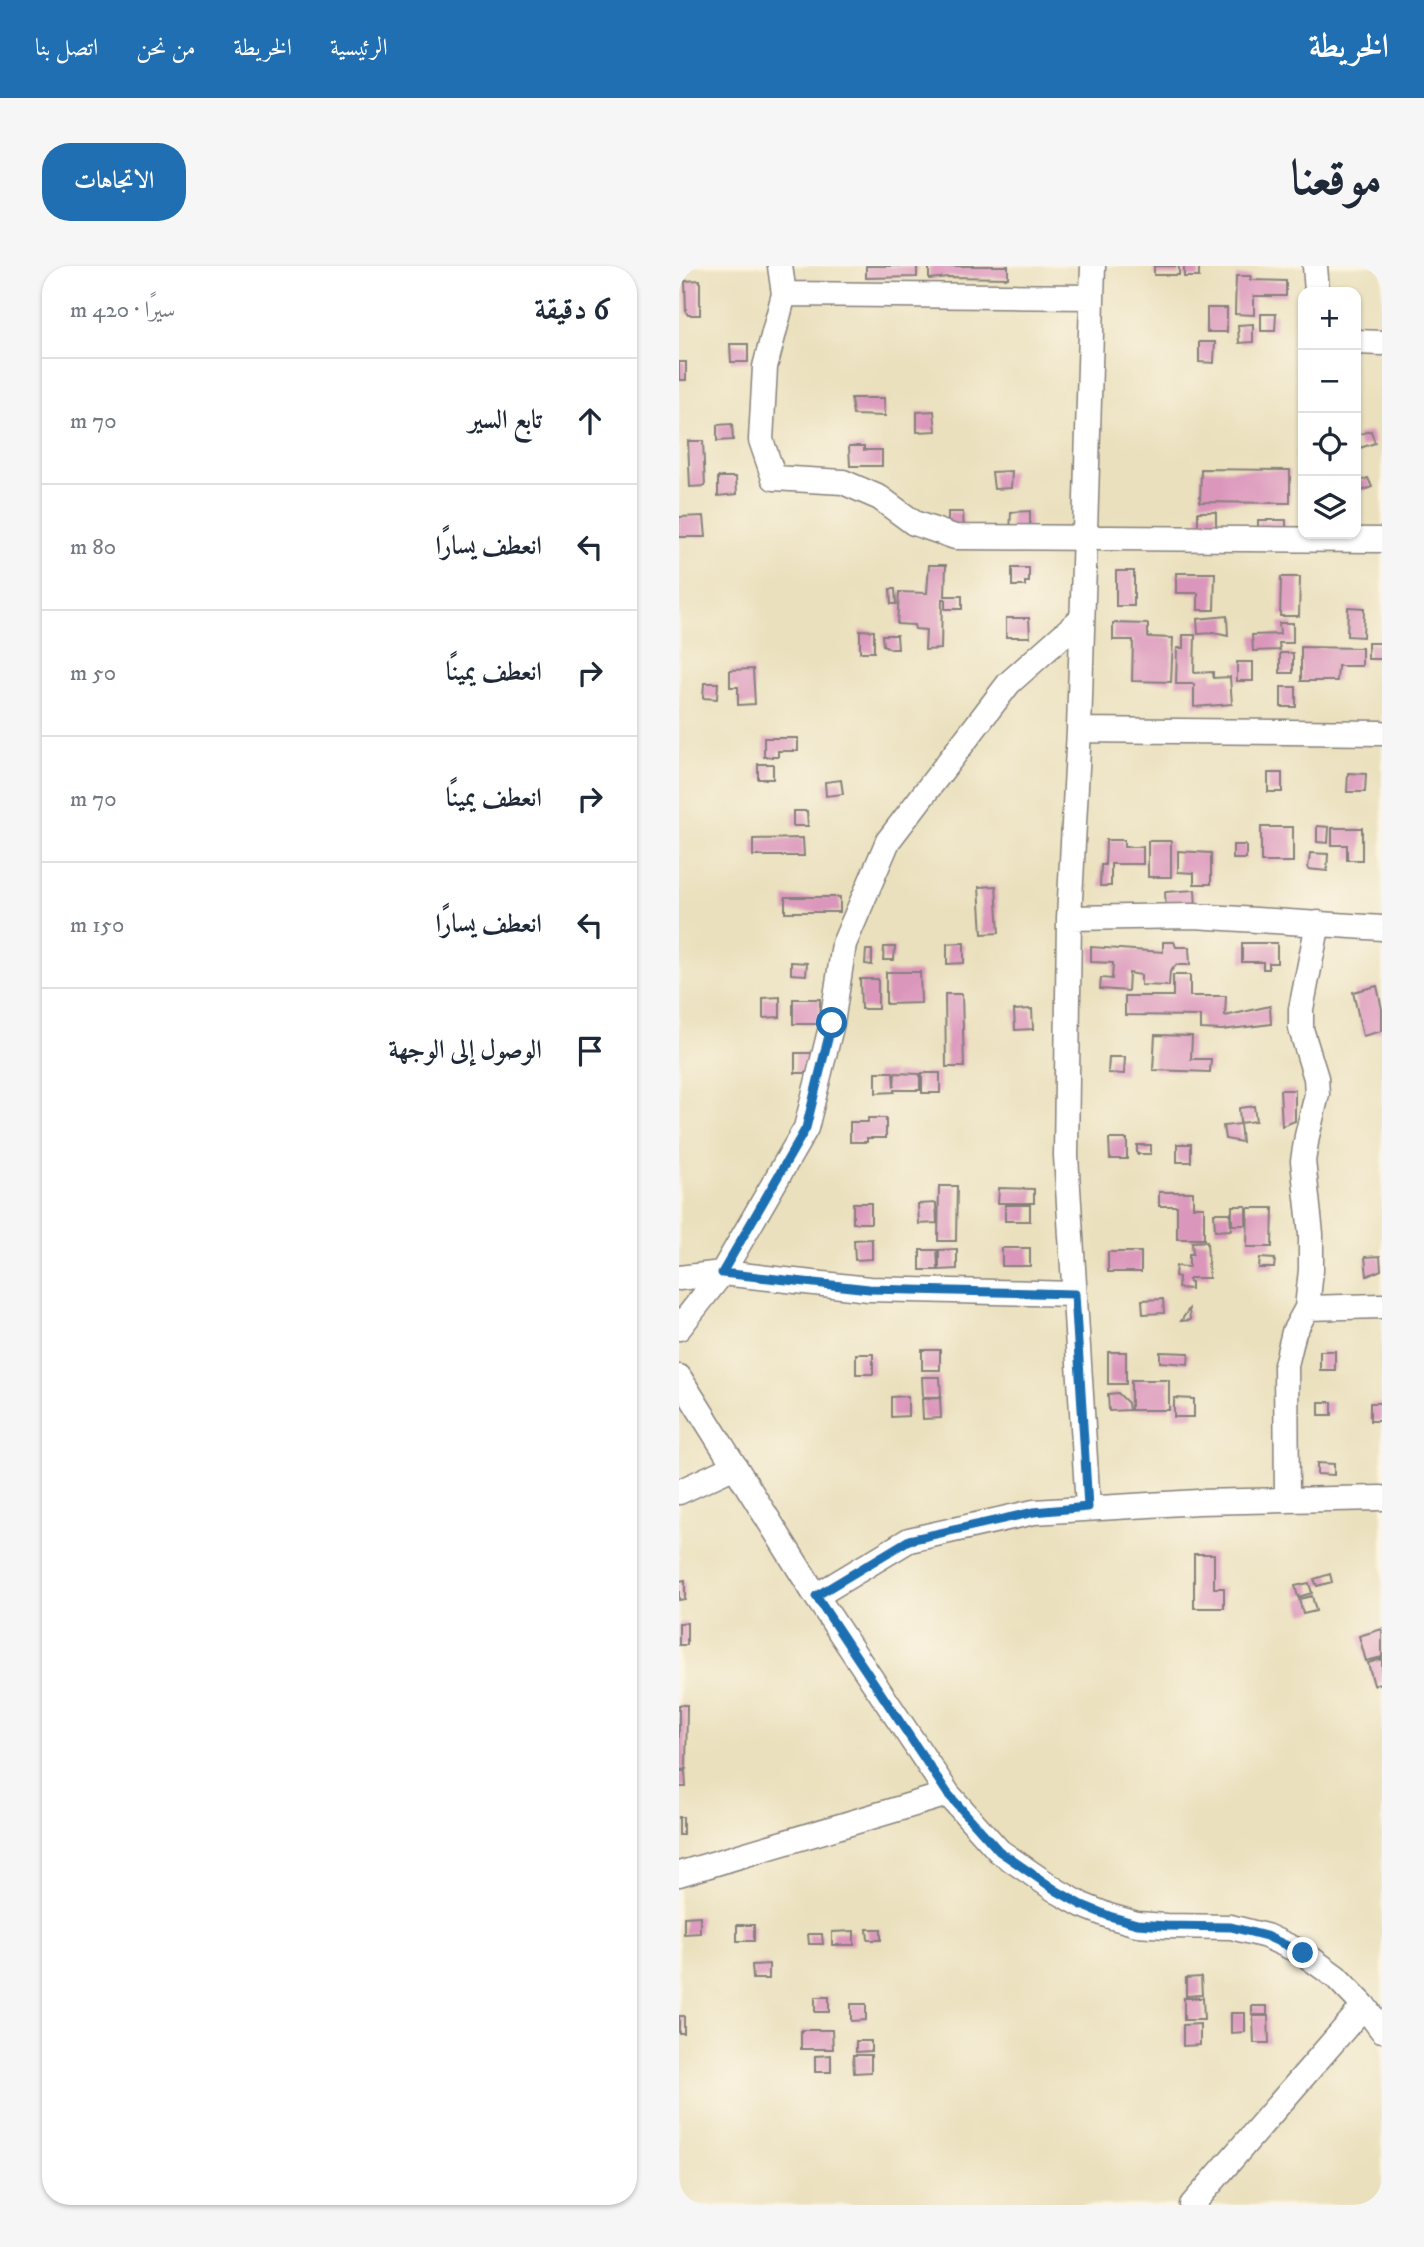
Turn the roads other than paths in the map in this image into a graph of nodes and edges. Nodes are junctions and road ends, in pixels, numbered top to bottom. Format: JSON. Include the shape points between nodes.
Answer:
{"nodes":[{"id":1,"x":780,"y":266,"type":"edge"},
{"id":2,"x":1093,"y":266,"type":"edge"},
{"id":3,"x":1315,"y":266,"type":"edge"},
{"id":4,"x":1317,"y":287,"type":"edge"},
{"id":5,"x":784,"y":294,"type":"junction"},
{"id":6,"x":1092,"y":298,"type":"junction"},
{"id":7,"x":1361,"y":342,"type":"edge"},
{"id":8,"x":1382,"y":343,"type":"edge"},
{"id":9,"x":1083,"y":536,"type":"junction"},
{"id":10,"x":1298,"y":536,"type":"edge"},
{"id":11,"x":1361,"y":539,"type":"edge"},
{"id":12,"x":1382,"y":540,"type":"edge"},
{"id":13,"x":1081,"y":619,"type":"junction"},
{"id":14,"x":1079,"y":730,"type":"junction"},
{"id":15,"x":1382,"y":733,"type":"edge"},
{"id":16,"x":1069,"y":918,"type":"junction"},
{"id":17,"x":1318,"y":923,"type":"junction"},
{"id":18,"x":1382,"y":928,"type":"edge"},
{"id":19,"x":722,"y":1273,"type":"junction"},
{"id":20,"x":679,"y":1278,"type":"edge"},
{"id":21,"x":1075,"y":1294,"type":"junction"},
{"id":22,"x":1382,"y":1306,"type":"edge"},
{"id":23,"x":1307,"y":1308,"type":"junction"},
{"id":24,"x":679,"y":1328,"type":"edge"},
{"id":25,"x":679,"y":1377,"type":"edge"},
{"id":26,"x":735,"y":1466,"type":"junction"},
{"id":27,"x":679,"y":1492,"type":"edge"},
{"id":28,"x":1382,"y":1498,"type":"edge"},
{"id":29,"x":1287,"y":1500,"type":"junction"},
{"id":30,"x":1088,"y":1507,"type":"junction"},
{"id":31,"x":816,"y":1596,"type":"junction"},
{"id":32,"x":948,"y":1794,"type":"junction"},
{"id":33,"x":679,"y":1874,"type":"edge"},
{"id":34,"x":1364,"y":2006,"type":"junction"},
{"id":35,"x":1382,"y":2030,"type":"edge"},
{"id":36,"x":1192,"y":2205,"type":"edge"}],
"edges":[{"from":1,"to":5,"type":"street"},
{"from":2,"to":6,"type":"street"},
{"from":3,"to":4,"type":"street"},
{"from":5,"to":6,"type":"street"},
{"from":5,"to":9,"type":"street","via":[[764,379],[761,440],[774,478],[843,482],[880,498],[914,523],[955,537]]},
{"from":6,"to":9,"type":"street"},
{"from":7,"to":8,"type":"street"},
{"from":9,"to":10,"type":"street"},
{"from":9,"to":13,"type":"street"},
{"from":11,"to":12,"type":"street"},
{"from":13,"to":14,"type":"street"},
{"from":13,"to":19,"type":"street","via":[[1009,683],[888,841],[844,944],[832,1023],[806,1128]]},
{"from":14,"to":15,"type":"street"},
{"from":14,"to":16,"type":"street"},
{"from":16,"to":17,"type":"street","via":[[1194,916]]},
{"from":16,"to":21,"type":"street","via":[[1066,1156]]},
{"from":17,"to":18,"type":"street"},
{"from":17,"to":23,"type":"street","via":[[1301,1009],[1301,1029],[1317,1094],[1303,1161],[1311,1234]]},
{"from":19,"to":20,"type":"street"},
{"from":19,"to":21,"type":"street","via":[[869,1289]]},
{"from":19,"to":24,"type":"street"},
{"from":21,"to":30,"type":"street"},
{"from":22,"to":23,"type":"street"},
{"from":23,"to":29,"type":"street","via":[[1294,1332],[1286,1365]]},
{"from":25,"to":26,"type":"street"},
{"from":26,"to":27,"type":"street"},
{"from":26,"to":31,"type":"street"},
{"from":28,"to":29,"type":"street"},
{"from":29,"to":30,"type":"street"},
{"from":30,"to":31,"type":"street","via":[[1034,1512],[909,1540]]},
{"from":31,"to":32,"type":"street"},
{"from":32,"to":33,"type":"street"},
{"from":32,"to":34,"type":"street","via":[[999,1851],[1082,1905],[1137,1924],[1231,1927],[1266,1936],[1303,1953],[1336,1977]]},
{"from":34,"to":35,"type":"street"},
{"from":34,"to":36,"type":"street"}]}
